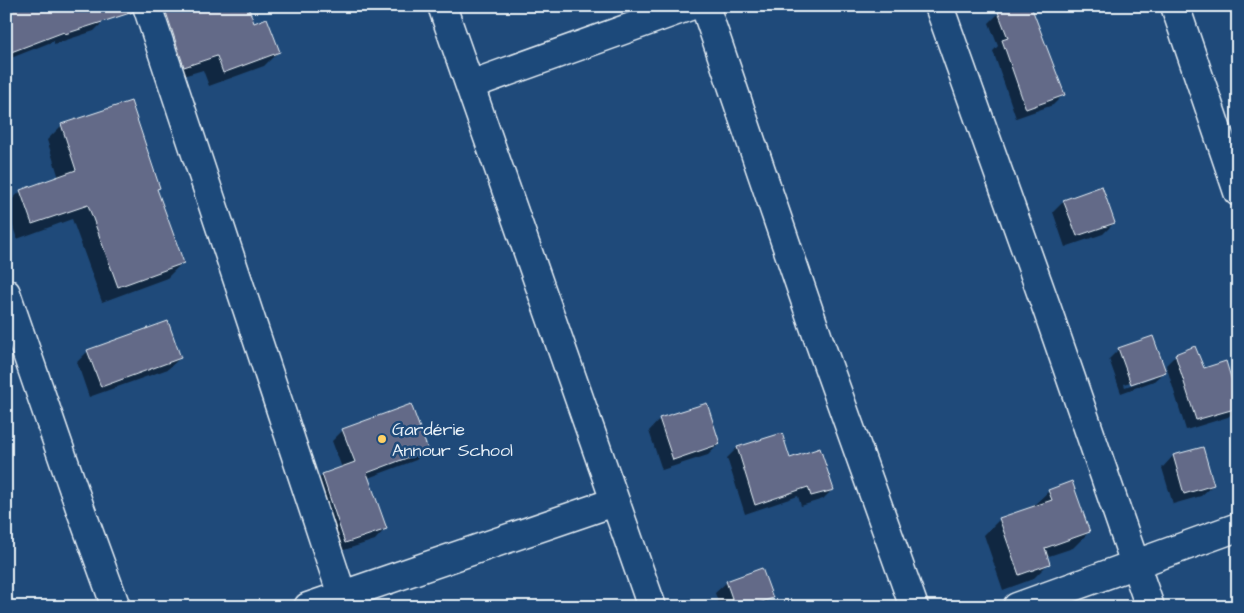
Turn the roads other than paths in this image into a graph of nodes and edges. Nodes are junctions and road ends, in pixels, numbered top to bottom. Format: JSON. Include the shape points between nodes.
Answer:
{"nodes":[{"id":1,"x":146,"y":6,"type":"edge"},
{"id":2,"x":442,"y":6,"type":"edge"},
{"id":3,"x":690,"y":6,"type":"edge"},
{"id":4,"x":705,"y":6,"type":"edge"},
{"id":5,"x":939,"y":6,"type":"edge"},
{"id":6,"x":1175,"y":6,"type":"edge"},
{"id":7,"x":470,"y":86,"type":"junction"},
{"id":8,"x":1238,"y":192,"type":"edge"},
{"id":9,"x":6,"y":293,"type":"edge"},
{"id":10,"x":614,"y":502,"type":"junction"},
{"id":11,"x":1238,"y":527,"type":"edge"},
{"id":12,"x":1135,"y":564,"type":"junction"},
{"id":13,"x":342,"y":595,"type":"junction"},
{"id":14,"x":116,"y":607,"type":"edge"},
{"id":15,"x":308,"y":607,"type":"edge"},
{"id":16,"x":652,"y":607,"type":"edge"},
{"id":17,"x":914,"y":607,"type":"edge"},
{"id":18,"x":1017,"y":607,"type":"edge"},
{"id":19,"x":1150,"y":607,"type":"edge"}],
"edges":[{"from":1,"to":13,"type":"street"},
{"from":2,"to":7,"type":"street"},
{"from":3,"to":7,"type":"street"},
{"from":4,"to":17,"type":"street"},
{"from":5,"to":12,"type":"street"},
{"from":6,"to":8,"type":"street"},
{"from":7,"to":10,"type":"street"},
{"from":9,"to":14,"type":"street"},
{"from":10,"to":13,"type":"street"},
{"from":10,"to":16,"type":"street"},
{"from":11,"to":12,"type":"street"},
{"from":12,"to":18,"type":"street"},
{"from":12,"to":19,"type":"street"},
{"from":13,"to":15,"type":"street"}]}
